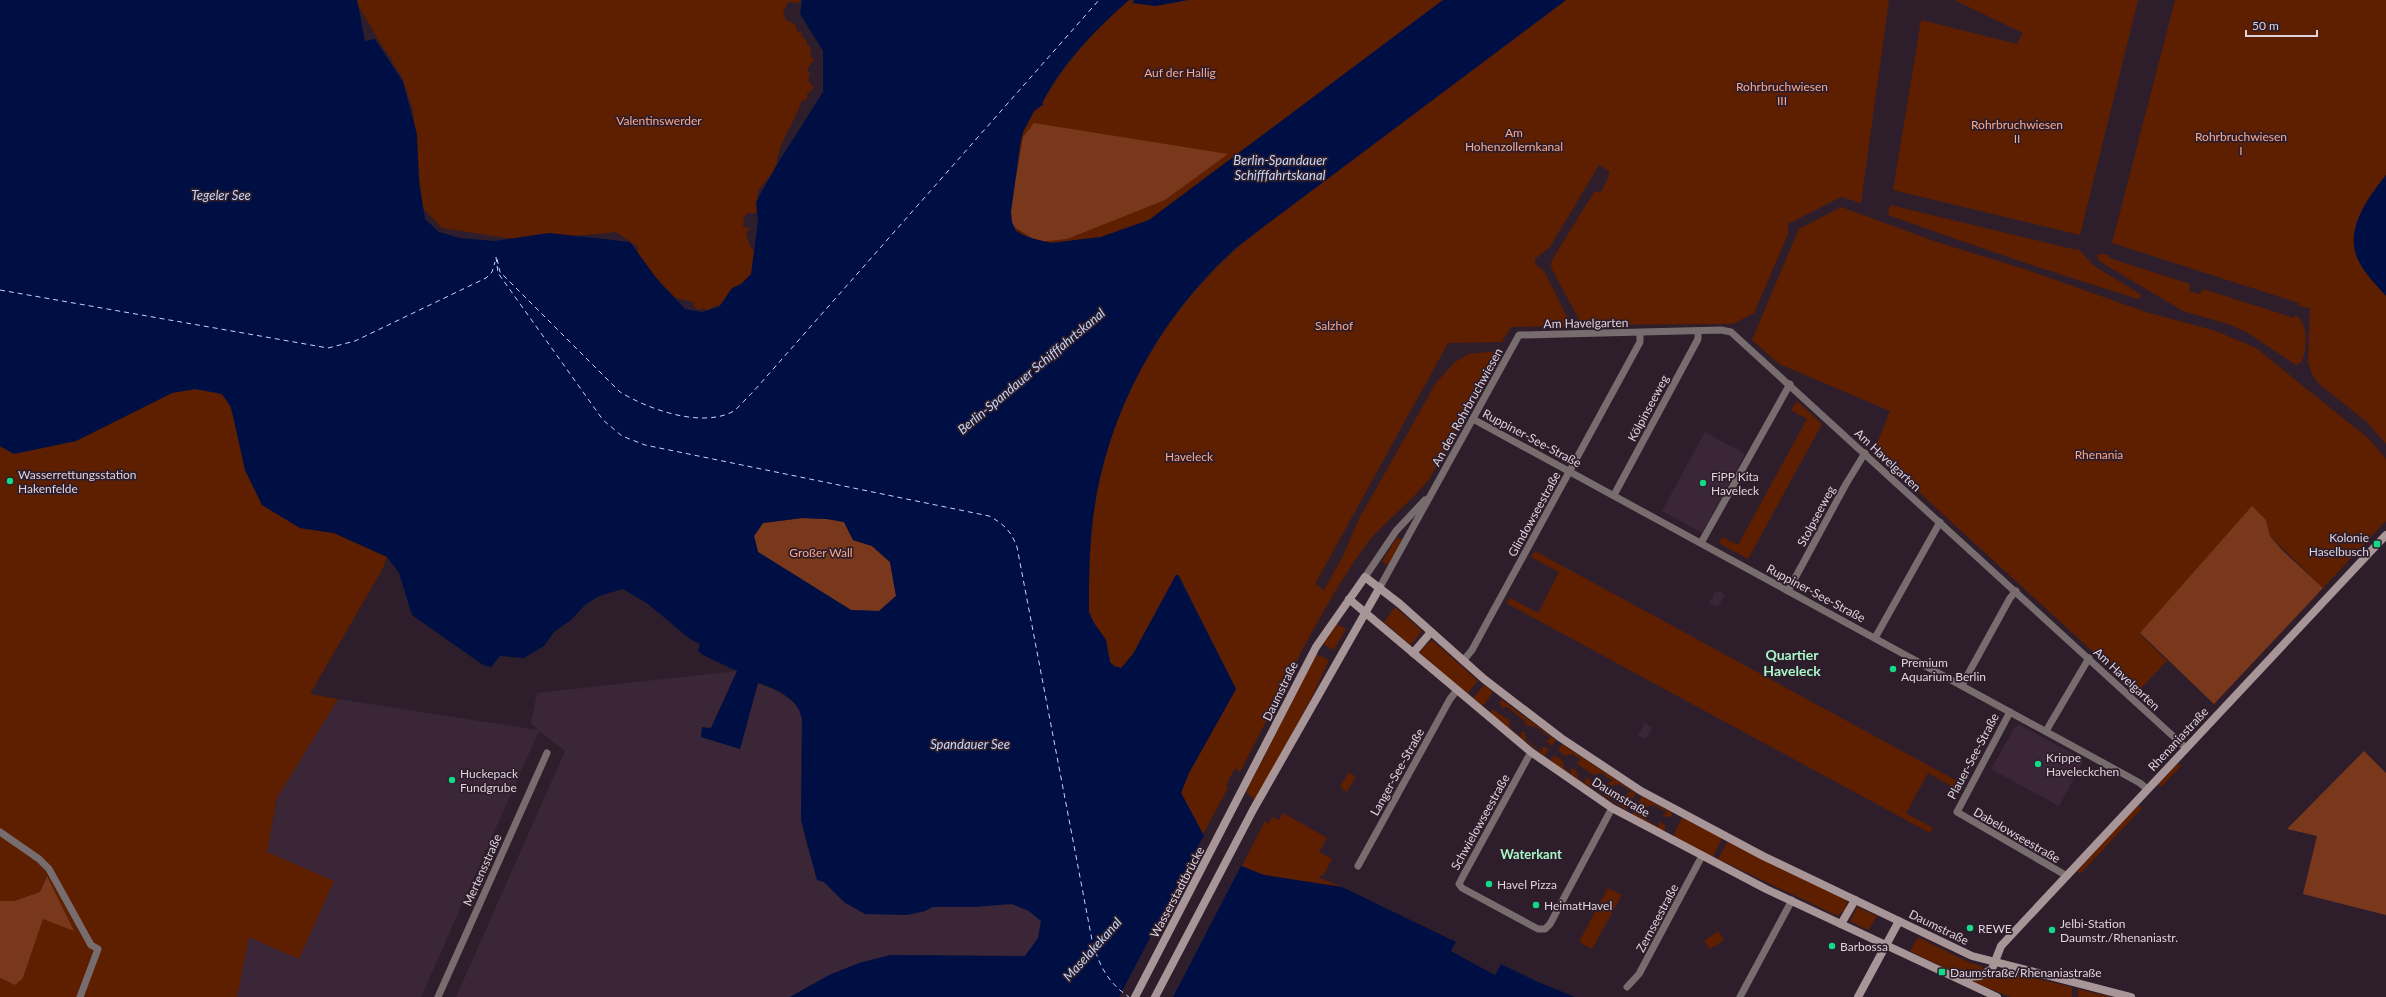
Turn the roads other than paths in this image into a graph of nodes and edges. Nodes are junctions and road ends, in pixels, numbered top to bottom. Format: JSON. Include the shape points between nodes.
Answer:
{"nodes":[{"id":1,"x":1698,"y":331,"type":"junction"},
{"id":2,"x":1640,"y":333,"type":"junction"},
{"id":3,"x":1519,"y":335,"type":"joint"},
{"id":4,"x":1790,"y":384,"type":"junction"},
{"id":5,"x":1473,"y":419,"type":"junction"},
{"id":6,"x":1865,"y":453,"type":"junction"},
{"id":7,"x":1570,"y":471,"type":"junction"},
{"id":8,"x":1434,"y":490,"type":"junction"},
{"id":9,"x":1614,"y":495,"type":"junction"},
{"id":10,"x":1940,"y":522,"type":"junction"},
{"id":11,"x":2386,"y":535,"type":"edge"},
{"id":12,"x":1700,"y":543,"type":"junction"},
{"id":13,"x":1365,"y":577,"type":"junction"},
{"id":14,"x":1380,"y":588,"type":"junction"},
{"id":15,"x":1788,"y":590,"type":"junction"},
{"id":16,"x":2016,"y":591,"type":"junction"},
{"id":17,"x":1349,"y":599,"type":"junction"},
{"id":18,"x":1365,"y":613,"type":"junction"},
{"id":19,"x":1431,"y":632,"type":"junction"},
{"id":20,"x":1875,"y":638,"type":"junction"},
{"id":21,"x":1413,"y":653,"type":"junction"},
{"id":22,"x":2089,"y":658,"type":"junction"},
{"id":23,"x":1463,"y":661,"type":"junction"},
{"id":24,"x":1962,"y":685,"type":"junction"},
{"id":25,"x":1457,"y":690,"type":"junction"},
{"id":26,"x":2010,"y":712,"type":"junction"},
{"id":27,"x":2046,"y":731,"type":"junction"},
{"id":28,"x":2186,"y":748,"type":"junction"},
{"id":29,"x":1531,"y":752,"type":"junction"},
{"id":30,"x":547,"y":753,"type":"dead end"},
{"id":31,"x":2148,"y":789,"type":"junction"},
{"id":32,"x":1240,"y":798,"type":"joint"},
{"id":33,"x":1612,"y":808,"type":"junction"},
{"id":34,"x":1957,"y":812,"type":"joint"},
{"id":35,"x":0,"y":832,"type":"edge"},
{"id":36,"x":1702,"y":856,"type":"junction"},
{"id":37,"x":1358,"y":866,"type":"dead end"},
{"id":38,"x":2067,"y":876,"type":"junction"},
{"id":39,"x":1792,"y":900,"type":"junction"},
{"id":40,"x":1855,"y":900,"type":"junction"},
{"id":41,"x":1899,"y":921,"type":"junction"},
{"id":42,"x":1841,"y":924,"type":"junction"},
{"id":43,"x":1886,"y":946,"type":"junction"},
{"id":44,"x":1995,"y":964,"type":"junction"},
{"id":45,"x":1955,"y":978,"type":"junction"},
{"id":46,"x":1628,"y":987,"type":"dead end"},
{"id":47,"x":80,"y":997,"type":"edge"},
{"id":48,"x":438,"y":997,"type":"edge"},
{"id":49,"x":1135,"y":997,"type":"edge"},
{"id":50,"x":1155,"y":997,"type":"edge"},
{"id":51,"x":1740,"y":997,"type":"edge"},
{"id":52,"x":1858,"y":997,"type":"edge"},
{"id":53,"x":1997,"y":997,"type":"edge"},
{"id":54,"x":2132,"y":997,"type":"edge"}],
"edges":[{"from":1,"to":2,"type":"street","name":"Am Havelgarten"},
{"from":1,"to":4,"type":"street","name":"Am Havelgarten","via":[[1731,332]]},
{"from":1,"to":9,"type":"street","name":"Kölpinseeweg","via":[[1698,339]]},
{"from":2,"to":3,"type":"street","name":"Am Havelgarten"},
{"from":2,"to":7,"type":"street","name":"Glindowseestraße","via":[[1640,342]]},
{"from":3,"to":5,"type":"street","name":"An den Rohrbruchwiesen"},
{"from":4,"to":6,"type":"street","name":"Am Havelgarten"},
{"from":4,"to":12,"type":"street"},
{"from":5,"to":7,"type":"street","name":"Ruppiner-See-Straße"},
{"from":5,"to":8,"type":"street","name":"An den Rohrbruchwiesen"},
{"from":6,"to":10,"type":"street","name":"Am Havelgarten"},
{"from":6,"to":15,"type":"street","name":"Stolpseeweg"},
{"from":7,"to":9,"type":"street","name":"Ruppiner-See-Straße"},
{"from":7,"to":23,"type":"street","name":"Glindowseestraße","via":[[1472,650]]},
{"from":8,"to":13,"type":"street","name":"An den Rohrbruchwiesen","via":[[1396,531]]},
{"from":8,"to":14,"type":"street","name":"An den Rohrbruchwiesen"},
{"from":9,"to":12,"type":"street","name":"Ruppiner-See-Straße"},
{"from":10,"to":16,"type":"street","name":"Am Havelgarten"},
{"from":10,"to":20,"type":"street"},
{"from":11,"to":28,"type":"main road","name":"Rhenaniastraße"},
{"from":12,"to":15,"type":"street","name":"Ruppiner-See-Straße"},
{"from":13,"to":14,"type":"main road","name":"Daumstraße"},
{"from":13,"to":17,"type":"main road","name":"Daumstraße"},
{"from":14,"to":18,"type":"main road"},
{"from":14,"to":19,"type":"main road","name":"Daumstraße"},
{"from":15,"to":20,"type":"street","name":"Ruppiner-See-Straße"},
{"from":16,"to":22,"type":"street","name":"Am Havelgarten"},
{"from":16,"to":24,"type":"street"},
{"from":17,"to":18,"type":"main road","name":"Daumstraße"},
{"from":17,"to":32,"type":"main road","name":"Daumstraße","via":[[1316,647]]},
{"from":18,"to":21,"type":"main road","name":"Daumstraße"},
{"from":18,"to":50,"type":"main road","via":[[1253,810]]},
{"from":19,"to":21,"type":"main road"},
{"from":19,"to":23,"type":"main road","name":"Daumstraße"},
{"from":20,"to":24,"type":"street","name":"Ruppiner-See-Straße"},
{"from":21,"to":25,"type":"main road","name":"Daumstraße"},
{"from":22,"to":27,"type":"street"},
{"from":22,"to":28,"type":"street","name":"Am Havelgarten"},
{"from":23,"to":40,"type":"main road","name":"Daumstraße","via":[[1561,738],[1626,782],[1763,856]]},
{"from":24,"to":26,"type":"street","name":"Ruppiner-See-Straße"},
{"from":25,"to":29,"type":"main road","name":"Daumstraße"},
{"from":25,"to":37,"type":"street","name":"Langer-See-Straße"},
{"from":26,"to":27,"type":"street","name":"Ruppiner-See-Straße"},
{"from":26,"to":34,"type":"street","name":"Plauer-See-Straße"},
{"from":27,"to":31,"type":"street","name":"Ruppiner-See-Straße"},
{"from":28,"to":31,"type":"main road","name":"Rhenaniastraße"},
{"from":29,"to":33,"type":"main road","name":"Daumstraße"},
{"from":29,"to":33,"type":"street","name":"Schwielowseestraße","via":[[1462,878],[1459,884],[1462,888],[1538,929],[1544,929],[1550,924]]},
{"from":30,"to":48,"type":"street","name":"Mertensstraße"},
{"from":31,"to":38,"type":"main road","name":"Rhenaniastraße"},
{"from":32,"to":49,"type":"main road","name":"Wasserstadtbrücke"},
{"from":33,"to":36,"type":"main road","name":"Daumstraße"},
{"from":34,"to":38,"type":"street","name":"Dabelowseestraße"},
{"from":35,"to":47,"type":"street","via":[[49,869],[91,946],[98,948]]},
{"from":36,"to":39,"type":"main road","name":"Daumstraße"},
{"from":36,"to":46,"type":"street","name":"Zernseestraße","via":[[1639,974]]},
{"from":38,"to":44,"type":"main road","name":"Rhenaniastraße","via":[[2001,946]]},
{"from":39,"to":42,"type":"main road","name":"Daumstraße"},
{"from":39,"to":51,"type":"street"},
{"from":40,"to":41,"type":"main road","name":"Daumstraße"},
{"from":40,"to":42,"type":"main road"},
{"from":41,"to":43,"type":"main road","name":"Daumstraße"},
{"from":41,"to":44,"type":"main road","name":"Daumstraße","via":[[1972,956]]},
{"from":42,"to":43,"type":"main road","name":"Daumstraße"},
{"from":43,"to":45,"type":"main road","name":"Daumstraße"},
{"from":43,"to":52,"type":"main road"},
{"from":44,"to":45,"type":"main road","via":[[1992,970],[1980,976]]},
{"from":44,"to":54,"type":"main road","name":"Daumstraße"},
{"from":45,"to":53,"type":"main road","name":"Daumstraße"}]}
